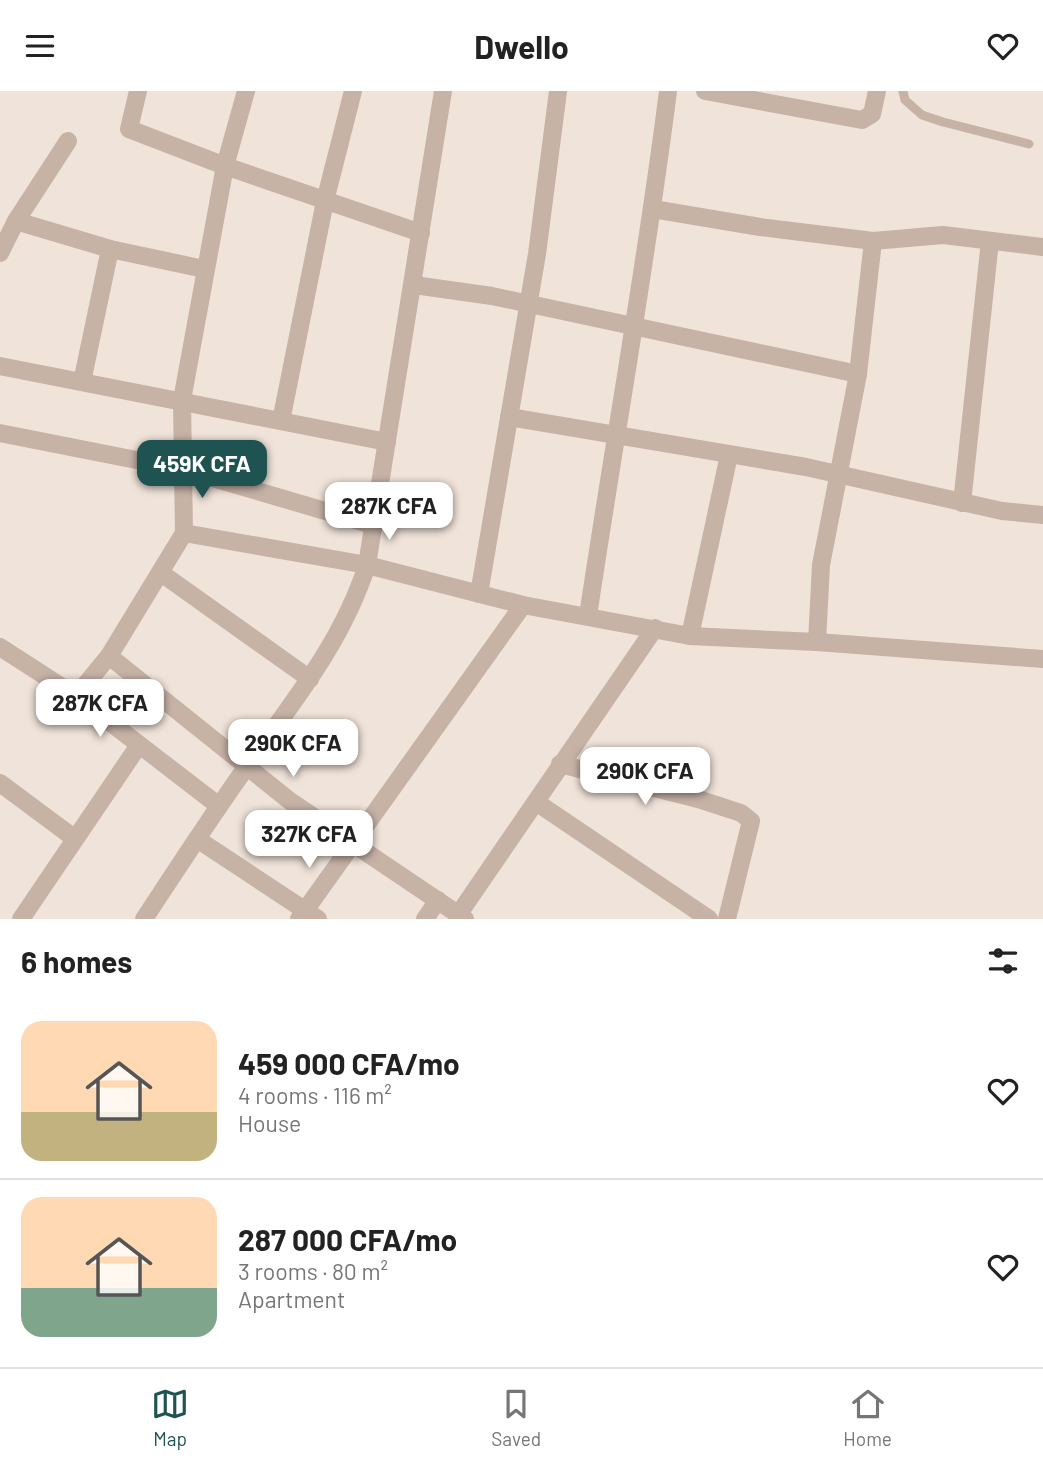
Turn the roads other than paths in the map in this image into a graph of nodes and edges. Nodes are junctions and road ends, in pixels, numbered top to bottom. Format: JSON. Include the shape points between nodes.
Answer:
{"nodes":[{"id":1,"x":138,"y":91,"type":"edge"},
{"id":2,"x":246,"y":91,"type":"edge"},
{"id":3,"x":353,"y":91,"type":"edge"},
{"id":4,"x":443,"y":91,"type":"edge"},
{"id":5,"x":558,"y":91,"type":"edge"},
{"id":6,"x":668,"y":91,"type":"edge"},
{"id":7,"x":705,"y":91,"type":"edge"},
{"id":8,"x":877,"y":91,"type":"edge"},
{"id":9,"x":903,"y":91,"type":"edge"},
{"id":10,"x":68,"y":141,"type":"dead end"},
{"id":11,"x":1029,"y":144,"type":"dead end"},
{"id":12,"x":225,"y":166,"type":"junction"},
{"id":13,"x":325,"y":201,"type":"junction"},
{"id":14,"x":653,"y":209,"type":"junction"},
{"id":15,"x":16,"y":221,"type":"junction"},
{"id":16,"x":421,"y":233,"type":"junction"},
{"id":17,"x":873,"y":241,"type":"junction"},
{"id":18,"x":990,"y":241,"type":"junction"},
{"id":19,"x":1043,"y":247,"type":"edge"},
{"id":20,"x":110,"y":249,"type":"junction"},
{"id":21,"x":0,"y":253,"type":"edge"},
{"id":22,"x":204,"y":269,"type":"junction"},
{"id":23,"x":414,"y":285,"type":"junction"},
{"id":24,"x":528,"y":306,"type":"junction"},
{"id":25,"x":632,"y":328,"type":"junction"},
{"id":26,"x":0,"y":366,"type":"edge"},
{"id":27,"x":858,"y":374,"type":"junction"},
{"id":28,"x":82,"y":381,"type":"junction"},
{"id":29,"x":182,"y":400,"type":"junction"},
{"id":30,"x":509,"y":417,"type":"junction"},
{"id":31,"x":281,"y":421,"type":"junction"},
{"id":32,"x":0,"y":433,"type":"edge"},
{"id":33,"x":614,"y":436,"type":"junction"},
{"id":34,"x":387,"y":442,"type":"junction"},
{"id":35,"x":729,"y":455,"type":"junction"},
{"id":36,"x":182,"y":469,"type":"junction"},
{"id":37,"x":839,"y":476,"type":"junction"},
{"id":38,"x":962,"y":503,"type":"junction"},
{"id":39,"x":1043,"y":515,"type":"edge"},
{"id":40,"x":373,"y":525,"type":"junction"},
{"id":41,"x":184,"y":533,"type":"junction"},
{"id":42,"x":367,"y":565,"type":"junction"},
{"id":43,"x":161,"y":573,"type":"junction"},
{"id":44,"x":479,"y":594,"type":"junction"},
{"id":45,"x":523,"y":604,"type":"junction"},
{"id":46,"x":588,"y":616,"type":"junction"},
{"id":47,"x":655,"y":628,"type":"junction"},
{"id":48,"x":690,"y":636,"type":"junction"},
{"id":49,"x":817,"y":642,"type":"junction"},
{"id":50,"x":0,"y":647,"type":"edge"},
{"id":51,"x":109,"y":656,"type":"junction"},
{"id":52,"x":1043,"y":659,"type":"edge"},
{"id":53,"x":310,"y":679,"type":"junction"},
{"id":54,"x":76,"y":695,"type":"junction"},
{"id":55,"x":139,"y":745,"type":"junction"},
{"id":56,"x":560,"y":764,"type":"junction"},
{"id":57,"x":246,"y":767,"type":"junction"},
{"id":58,"x":0,"y":783,"type":"edge"},
{"id":59,"x":536,"y":802,"type":"junction"},
{"id":60,"x":219,"y":806,"type":"junction"},
{"id":61,"x":74,"y":838,"type":"junction"},
{"id":62,"x":197,"y":839,"type":"junction"},
{"id":63,"x":351,"y":843,"type":"junction"},
{"id":64,"x":438,"y":900,"type":"junction"},
{"id":65,"x":307,"y":916,"type":"edge"},
{"id":66,"x":461,"y":917,"type":"edge"},
{"id":67,"x":21,"y":919,"type":"edge"},
{"id":68,"x":144,"y":919,"type":"edge"},
{"id":69,"x":425,"y":919,"type":"edge"},
{"id":70,"x":709,"y":919,"type":"edge"},
{"id":71,"x":727,"y":919,"type":"edge"}],
"edges":[{"from":1,"to":12,"type":"street","via":[[129,129]]},
{"from":2,"to":12,"type":"street"},
{"from":3,"to":13,"type":"street"},
{"from":4,"to":16,"type":"street"},
{"from":5,"to":24,"type":"street"},
{"from":6,"to":14,"type":"street"},
{"from":7,"to":8,"type":"street","via":[[862,120],[873,114]]},
{"from":9,"to":11,"type":"lane","via":[[905,100],[922,115]]},
{"from":10,"to":15,"type":"street"},
{"from":12,"to":13,"type":"street"},
{"from":12,"to":22,"type":"street"},
{"from":13,"to":16,"type":"street"},
{"from":13,"to":31,"type":"street"},
{"from":14,"to":17,"type":"street"},
{"from":14,"to":25,"type":"street"},
{"from":15,"to":20,"type":"street"},
{"from":15,"to":21,"type":"street"},
{"from":16,"to":23,"type":"street"},
{"from":17,"to":18,"type":"street","via":[[918,235]]},
{"from":17,"to":27,"type":"street"},
{"from":18,"to":19,"type":"street"},
{"from":18,"to":38,"type":"street"},
{"from":20,"to":22,"type":"street"},
{"from":20,"to":28,"type":"street"},
{"from":22,"to":29,"type":"street"},
{"from":23,"to":24,"type":"street"},
{"from":23,"to":34,"type":"street"},
{"from":24,"to":25,"type":"street"},
{"from":24,"to":30,"type":"street"},
{"from":25,"to":27,"type":"street"},
{"from":25,"to":33,"type":"street"},
{"from":26,"to":28,"type":"street"},
{"from":27,"to":37,"type":"street"},
{"from":28,"to":29,"type":"street"},
{"from":29,"to":31,"type":"street"},
{"from":29,"to":36,"type":"street"},
{"from":30,"to":33,"type":"street"},
{"from":30,"to":44,"type":"street"},
{"from":31,"to":34,"type":"street"},
{"from":32,"to":36,"type":"street"},
{"from":33,"to":35,"type":"street"},
{"from":33,"to":46,"type":"street"},
{"from":34,"to":40,"type":"street"},
{"from":35,"to":37,"type":"street"},
{"from":35,"to":48,"type":"street"},
{"from":36,"to":40,"type":"street"},
{"from":36,"to":41,"type":"street"},
{"from":37,"to":38,"type":"street"},
{"from":37,"to":49,"type":"street","via":[[821,565]]},
{"from":38,"to":39,"type":"street"},
{"from":40,"to":42,"type":"street"},
{"from":41,"to":42,"type":"street"},
{"from":41,"to":43,"type":"street"},
{"from":42,"to":44,"type":"street"},
{"from":42,"to":53,"type":"street","via":[[344,625]]},
{"from":43,"to":51,"type":"street"},
{"from":43,"to":53,"type":"street"},
{"from":44,"to":45,"type":"street"},
{"from":45,"to":46,"type":"street"},
{"from":45,"to":63,"type":"street"},
{"from":46,"to":47,"type":"street"},
{"from":47,"to":48,"type":"street"},
{"from":47,"to":56,"type":"street"},
{"from":48,"to":49,"type":"street"},
{"from":49,"to":52,"type":"street"},
{"from":50,"to":54,"type":"street"},
{"from":51,"to":54,"type":"street"},
{"from":51,"to":57,"type":"street"},
{"from":53,"to":57,"type":"street"},
{"from":54,"to":55,"type":"street"},
{"from":55,"to":60,"type":"street"},
{"from":55,"to":61,"type":"street"},
{"from":56,"to":59,"type":"street"},
{"from":56,"to":71,"type":"street","via":[[698,799],[741,813],[751,821]]},
{"from":57,"to":60,"type":"street"},
{"from":57,"to":63,"type":"street"},
{"from":58,"to":61,"type":"street"},
{"from":59,"to":66,"type":"street"},
{"from":59,"to":70,"type":"street"},
{"from":60,"to":62,"type":"street"},
{"from":61,"to":67,"type":"street"},
{"from":62,"to":65,"type":"street"},
{"from":62,"to":68,"type":"street"},
{"from":63,"to":64,"type":"street"},
{"from":63,"to":65,"type":"street"},
{"from":64,"to":66,"type":"street"},
{"from":64,"to":69,"type":"street"}]}
